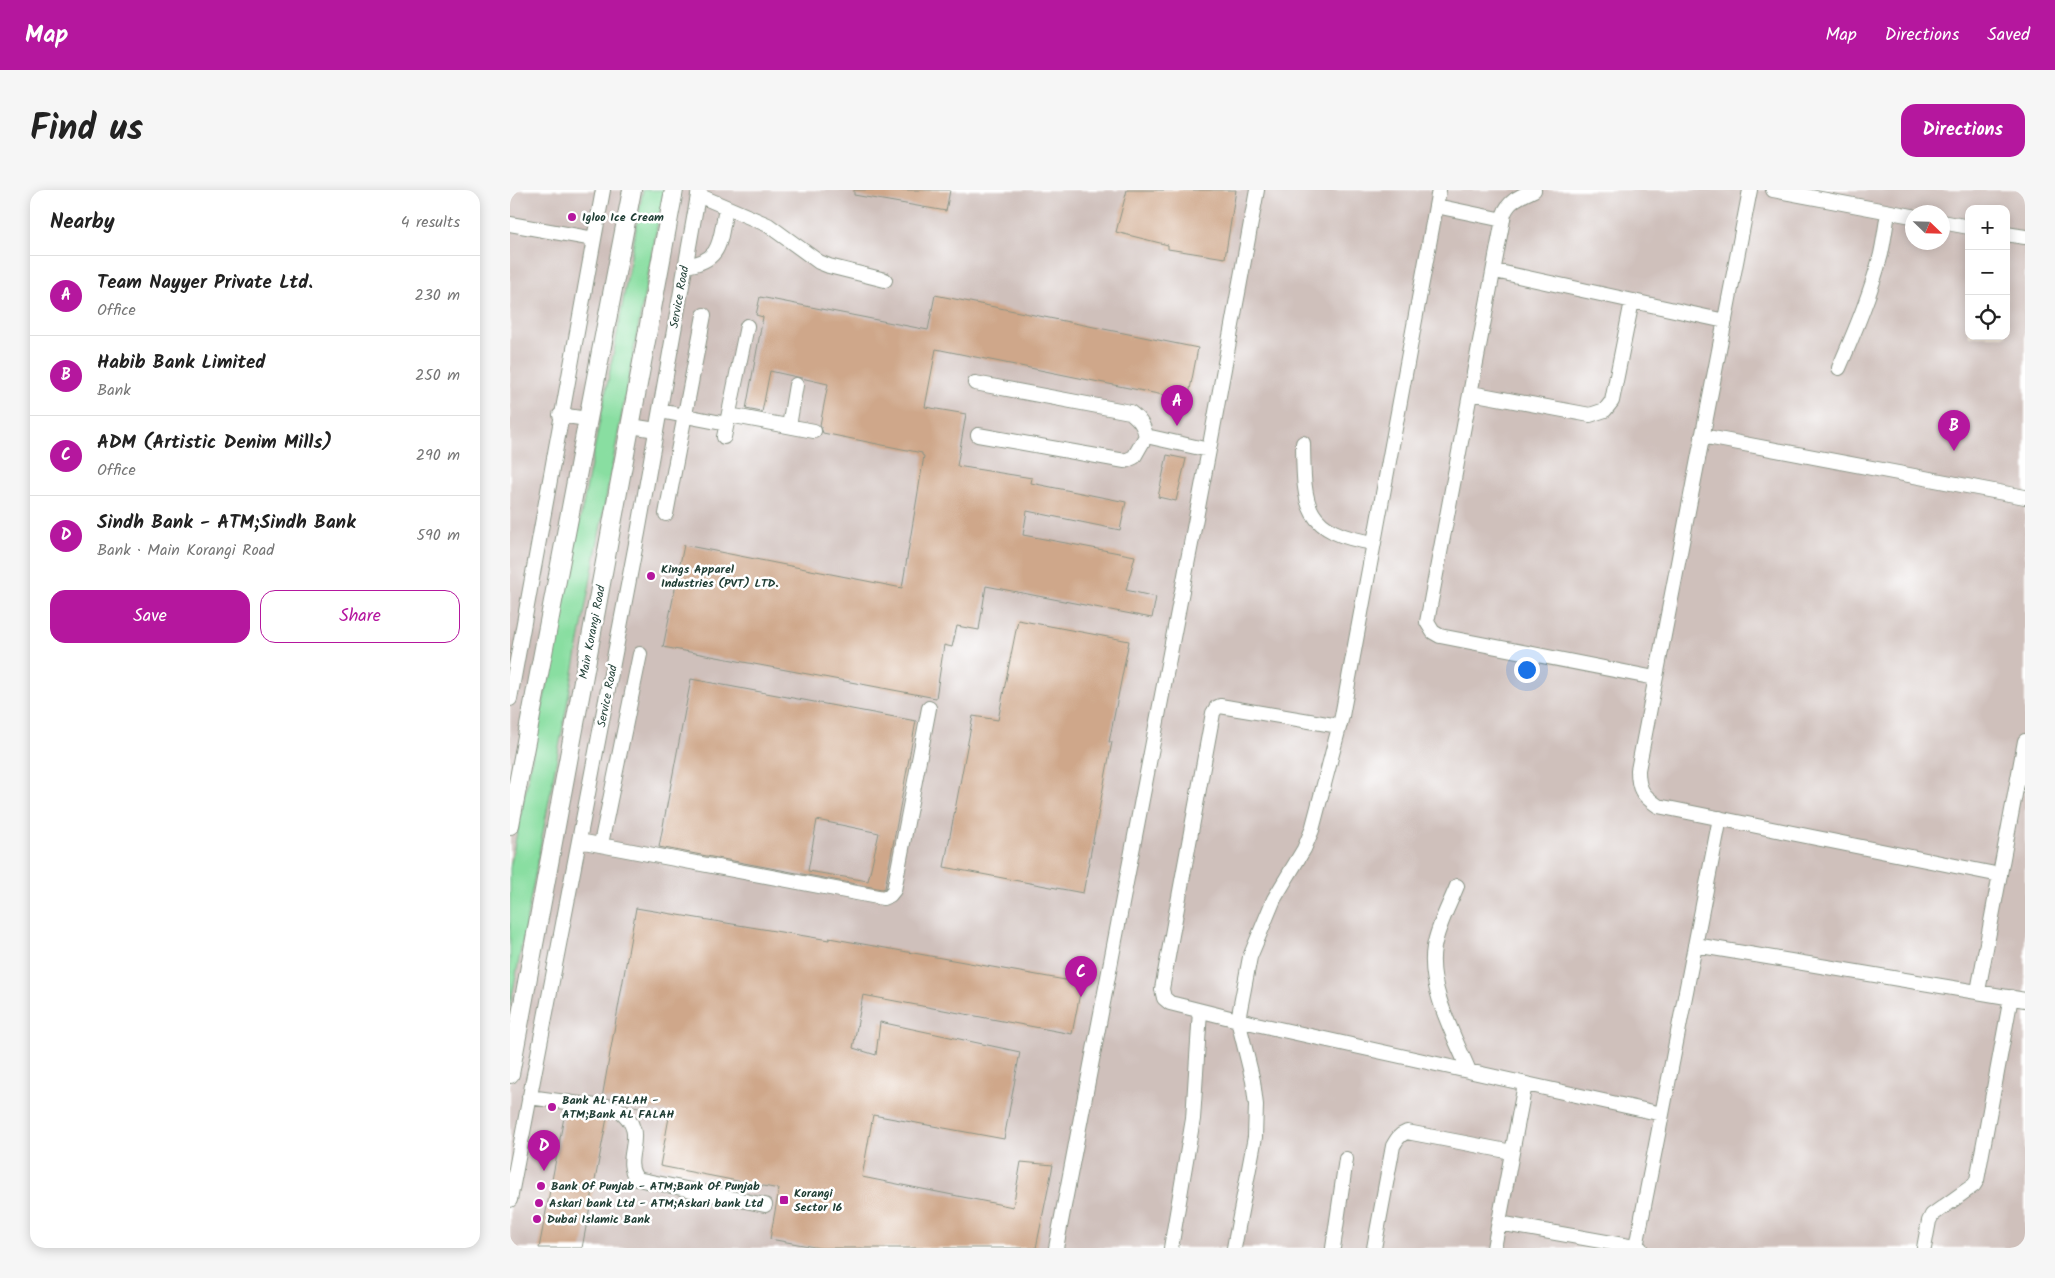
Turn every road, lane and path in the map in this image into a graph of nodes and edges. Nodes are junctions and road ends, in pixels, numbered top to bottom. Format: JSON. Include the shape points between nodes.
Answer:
{"nodes":[{"id":1,"x":603,"y":190,"type":"edge"},
{"id":2,"x":632,"y":190,"type":"edge"},
{"id":3,"x":674,"y":190,"type":"edge"},
{"id":4,"x":1257,"y":190,"type":"edge"},
{"id":5,"x":1439,"y":190,"type":"edge"},
{"id":6,"x":1534,"y":190,"type":"edge"},
{"id":7,"x":1750,"y":190,"type":"edge"},
{"id":8,"x":1773,"y":190,"type":"edge"},
{"id":9,"x":698,"y":193,"type":"edge"},
{"id":10,"x":1436,"y":206,"type":"junction"},
{"id":11,"x":726,"y":208,"type":"junction"},
{"id":12,"x":1888,"y":212,"type":"junction"},
{"id":13,"x":1905,"y":215,"type":"edge"},
{"id":14,"x":1503,"y":220,"type":"junction"},
{"id":15,"x":1950,"y":223,"type":"edge"},
{"id":16,"x":510,"y":224,"type":"edge"},
{"id":17,"x":1965,"y":226,"type":"edge"},
{"id":18,"x":2010,"y":235,"type":"edge"},
{"id":19,"x":2025,"y":237,"type":"edge"},
{"id":20,"x":594,"y":239,"type":"junction"},
{"id":21,"x":685,"y":266,"type":"junction"},
{"id":22,"x":1495,"y":271,"type":"junction"},
{"id":23,"x":885,"y":280,"type":"dead end"},
{"id":24,"x":1632,"y":300,"type":"junction"},
{"id":25,"x":704,"y":315,"type":"dead end"},
{"id":26,"x":1725,"y":321,"type":"junction"},
{"id":27,"x":746,"y":326,"type":"dead end"},
{"id":28,"x":1839,"y":368,"type":"dead end"},
{"id":29,"x":975,"y":383,"type":"dead end"},
{"id":30,"x":796,"y":385,"type":"dead end"},
{"id":31,"x":1471,"y":393,"type":"junction"},
{"id":32,"x":660,"y":411,"type":"junction"},
{"id":33,"x":560,"y":415,"type":"junction"},
{"id":34,"x":685,"y":416,"type":"junction"},
{"id":35,"x":587,"y":419,"type":"junction"},
{"id":36,"x":726,"y":425,"type":"junction"},
{"id":37,"x":631,"y":426,"type":"junction"},
{"id":38,"x":789,"y":426,"type":"junction"},
{"id":39,"x":656,"y":430,"type":"junction"},
{"id":40,"x":814,"y":431,"type":"dead end"},
{"id":41,"x":978,"y":435,"type":"dead end"},
{"id":42,"x":1146,"y":436,"type":"junction"},
{"id":43,"x":1702,"y":436,"type":"junction"},
{"id":44,"x":1303,"y":443,"type":"dead end"},
{"id":45,"x":1209,"y":450,"type":"junction"},
{"id":46,"x":2025,"y":497,"type":"edge"},
{"id":47,"x":666,"y":514,"type":"dead end"},
{"id":48,"x":1374,"y":543,"type":"junction"},
{"id":49,"x":640,"y":654,"type":"dead end"},
{"id":50,"x":1655,"y":678,"type":"junction"},
{"id":51,"x":510,"y":698,"type":"edge"},
{"id":52,"x":929,"y":708,"type":"dead end"},
{"id":53,"x":1339,"y":726,"type":"junction"},
{"id":54,"x":2025,"y":741,"type":"edge"},
{"id":55,"x":2019,"y":806,"type":"edge"},
{"id":56,"x":1720,"y":818,"type":"junction"},
{"id":57,"x":510,"y":825,"type":"edge"},
{"id":58,"x":579,"y":841,"type":"junction"},
{"id":59,"x":601,"y":844,"type":"junction"},
{"id":60,"x":2000,"y":874,"type":"junction"},
{"id":61,"x":1457,"y":886,"type":"dead end"},
{"id":62,"x":1695,"y":945,"type":"junction"},
{"id":63,"x":1978,"y":991,"type":"junction"},
{"id":64,"x":2011,"y":997,"type":"junction"},
{"id":65,"x":2025,"y":1000,"type":"edge"},
{"id":66,"x":1200,"y":1011,"type":"junction"},
{"id":67,"x":1238,"y":1020,"type":"junction"},
{"id":68,"x":1469,"y":1071,"type":"junction"},
{"id":69,"x":510,"y":1074,"type":"edge"},
{"id":70,"x":1526,"y":1084,"type":"junction"},
{"id":71,"x":529,"y":1097,"type":"junction"},
{"id":72,"x":1662,"y":1114,"type":"junction"},
{"id":73,"x":1512,"y":1152,"type":"junction"},
{"id":74,"x":1346,"y":1159,"type":"dead end"},
{"id":75,"x":510,"y":1200,"type":"edge"},
{"id":76,"x":765,"y":1205,"type":"dead end"},
{"id":77,"x":1498,"y":1223,"type":"junction"},
{"id":78,"x":1056,"y":1248,"type":"edge"},
{"id":79,"x":1171,"y":1248,"type":"edge"},
{"id":80,"x":1234,"y":1248,"type":"edge"},
{"id":81,"x":1333,"y":1248,"type":"edge"},
{"id":82,"x":1374,"y":1248,"type":"edge"},
{"id":83,"x":1494,"y":1248,"type":"edge"},
{"id":84,"x":1638,"y":1248,"type":"edge"},
{"id":85,"x":1924,"y":1248,"type":"edge"}],
"edges":[{"from":1,"to":20,"type":"street"},
{"from":2,"to":35,"type":"main road"},
{"from":3,"to":37,"type":"main road","name":"Main Korangi Road"},
{"from":4,"to":45,"type":"street"},
{"from":5,"to":10,"type":"street"},
{"from":6,"to":14,"type":"street","via":[[1507,206]]},
{"from":7,"to":26,"type":"street"},
{"from":8,"to":12,"type":"street"},
{"from":9,"to":11,"type":"street"},
{"from":9,"to":21,"type":"street","name":"Service Road"},
{"from":10,"to":14,"type":"street"},
{"from":10,"to":48,"type":"street"},
{"from":11,"to":21,"type":"street","via":[[717,249],[705,262]]},
{"from":11,"to":23,"type":"street","via":[[768,225],[819,262]]},
{"from":12,"to":13,"type":"street"},
{"from":12,"to":28,"type":"street","via":[[1881,254],[1858,324]]},
{"from":14,"to":22,"type":"street"},
{"from":15,"to":17,"type":"street"},
{"from":16,"to":20,"type":"street"},
{"from":18,"to":19,"type":"street"},
{"from":20,"to":33,"type":"street"},
{"from":21,"to":32,"type":"street","name":"Service Road"},
{"from":22,"to":24,"type":"street"},
{"from":22,"to":31,"type":"street"},
{"from":24,"to":26,"type":"street"},
{"from":24,"to":31,"type":"street","via":[[1612,401],[1605,410],[1590,415]]},
{"from":25,"to":34,"type":"street"},
{"from":26,"to":43,"type":"street"},
{"from":27,"to":36,"type":"street"},
{"from":29,"to":42,"type":"street","via":[[1130,412],[1144,426]]},
{"from":30,"to":38,"type":"street"},
{"from":31,"to":50,"type":"street","via":[[1427,622],[1429,628],[1440,636]]},
{"from":32,"to":34,"type":"street"},
{"from":32,"to":39,"type":"street","name":"Service Road"},
{"from":33,"to":35,"type":"street"},
{"from":33,"to":51,"type":"street"},
{"from":34,"to":36,"type":"street"},
{"from":34,"to":47,"type":"street"},
{"from":35,"to":57,"type":"main road"},
{"from":36,"to":38,"type":"street"},
{"from":37,"to":39,"type":"street"},
{"from":37,"to":69,"type":"main road","name":"Main Korangi Road"},
{"from":38,"to":40,"type":"street"},
{"from":39,"to":58,"type":"street","name":"Service Road"},
{"from":41,"to":42,"type":"street","via":[[1125,461],[1134,457]]},
{"from":42,"to":45,"type":"street"},
{"from":43,"to":46,"type":"street"},
{"from":43,"to":50,"type":"street"},
{"from":44,"to":48,"type":"street","via":[[1308,507],[1319,522],[1336,535]]},
{"from":45,"to":78,"type":"street"},
{"from":48,"to":53,"type":"street"},
{"from":49,"to":59,"type":"street"},
{"from":50,"to":56,"type":"street","via":[[1638,784],[1646,798],[1658,806]]},
{"from":52,"to":59,"type":"street","via":[[894,890],[883,898]]},
{"from":53,"to":66,"type":"street","via":[[1220,706],[1213,713],[1162,989],[1164,998],[1170,1003]]},
{"from":53,"to":67,"type":"street","via":[[1309,837],[1274,899],[1250,957]]},
{"from":54,"to":55,"type":"street"},
{"from":55,"to":60,"type":"street"},
{"from":56,"to":60,"type":"street"},
{"from":56,"to":62,"type":"street"},
{"from":58,"to":59,"type":"street"},
{"from":58,"to":71,"type":"street","name":"Service Road"},
{"from":60,"to":63,"type":"street"},
{"from":61,"to":68,"type":"street","via":[[1439,928],[1434,949],[1434,973],[1437,992]]},
{"from":62,"to":63,"type":"street"},
{"from":62,"to":72,"type":"street"},
{"from":63,"to":64,"type":"street"},
{"from":64,"to":65,"type":"street"},
{"from":64,"to":85,"type":"street","via":[[1977,1180],[1932,1215]]},
{"from":66,"to":67,"type":"street"},
{"from":66,"to":79,"type":"street","via":[[1193,1119]]},
{"from":67,"to":68,"type":"street"},
{"from":67,"to":80,"type":"street","via":[[1256,1105],[1255,1137]]},
{"from":68,"to":70,"type":"street"},
{"from":70,"to":72,"type":"street"},
{"from":70,"to":73,"type":"street"},
{"from":71,"to":75,"type":"street","name":"Service Road"},
{"from":71,"to":76,"type":"street","via":[[618,1108],[627,1115],[636,1134],[631,1167],[638,1179]]},
{"from":72,"to":84,"type":"street"},
{"from":73,"to":77,"type":"street"},
{"from":73,"to":82,"type":"street","via":[[1403,1133],[1393,1146]]},
{"from":74,"to":81,"type":"street"},
{"from":77,"to":83,"type":"street"},
{"from":77,"to":84,"type":"street"}]}
